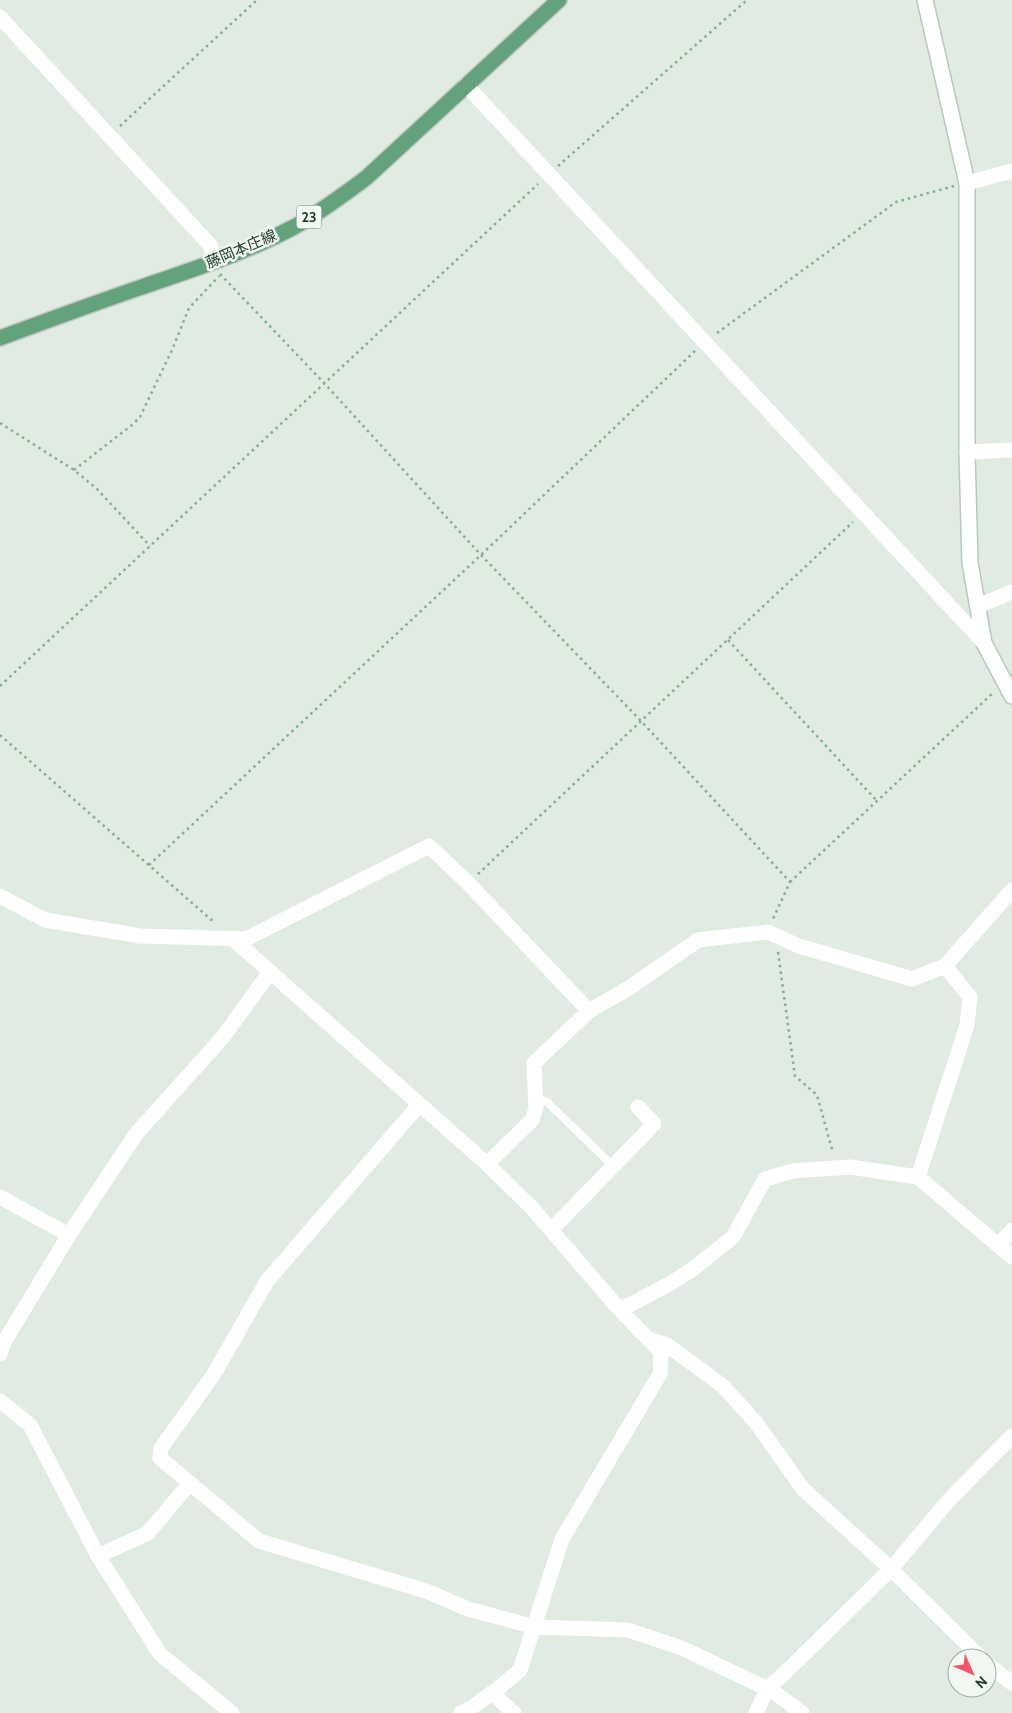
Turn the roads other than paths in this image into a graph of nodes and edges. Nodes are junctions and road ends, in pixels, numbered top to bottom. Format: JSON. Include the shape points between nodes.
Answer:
{"nodes":[{"id":1,"x":559,"y":0,"type":"edge"},
{"id":2,"x":925,"y":0,"type":"edge"},
{"id":3,"x":0,"y":16,"type":"edge"},
{"id":4,"x":466,"y":84,"type":"junction"},
{"id":5,"x":1012,"y":172,"type":"edge"},
{"id":6,"x":968,"y":183,"type":"junction"},
{"id":7,"x":218,"y":268,"type":"junction"},
{"id":8,"x":0,"y":338,"type":"edge"},
{"id":9,"x":1012,"y":450,"type":"edge"},
{"id":10,"x":967,"y":452,"type":"junction"},
{"id":11,"x":1012,"y":592,"type":"edge"},
{"id":12,"x":978,"y":606,"type":"junction"},
{"id":13,"x":984,"y":643,"type":"junction"},
{"id":14,"x":1012,"y":696,"type":"edge"},
{"id":15,"x":1012,"y":890,"type":"edge"},
{"id":16,"x":0,"y":896,"type":"edge"},
{"id":17,"x":233,"y":939,"type":"junction"},
{"id":18,"x":945,"y":966,"type":"junction"},
{"id":19,"x":270,"y":972,"type":"junction"},
{"id":20,"x":589,"y":1011,"type":"junction"},
{"id":21,"x":536,"y":1099,"type":"junction"},
{"id":22,"x":420,"y":1106,"type":"junction"},
{"id":23,"x":638,"y":1107,"type":"dead end"},
{"id":24,"x":487,"y":1164,"type":"junction"},
{"id":25,"x":613,"y":1166,"type":"junction"},
{"id":26,"x":918,"y":1177,"type":"junction"},
{"id":27,"x":0,"y":1197,"type":"edge"},
{"id":28,"x":551,"y":1230,"type":"junction"},
{"id":29,"x":1012,"y":1230,"type":"edge"},
{"id":30,"x":69,"y":1235,"type":"junction"},
{"id":31,"x":998,"y":1245,"type":"junction"},
{"id":32,"x":1012,"y":1257,"type":"edge"},
{"id":33,"x":620,"y":1310,"type":"junction"},
{"id":34,"x":648,"y":1339,"type":"junction"},
{"id":35,"x":0,"y":1354,"type":"edge"},
{"id":36,"x":0,"y":1401,"type":"edge"},
{"id":37,"x":1012,"y":1436,"type":"edge"},
{"id":38,"x":190,"y":1483,"type":"junction"},
{"id":39,"x":98,"y":1556,"type":"junction"},
{"id":40,"x":891,"y":1569,"type":"junction"},
{"id":41,"x":535,"y":1627,"type":"junction"},
{"id":42,"x":971,"y":1648,"type":"edge"},
{"id":43,"x":997,"y":1672,"type":"edge"},
{"id":44,"x":1012,"y":1683,"type":"edge"},
{"id":45,"x":767,"y":1689,"type":"junction"},
{"id":46,"x":492,"y":1693,"type":"junction"},
{"id":47,"x":232,"y":1713,"type":"edge"},
{"id":48,"x":461,"y":1713,"type":"edge"},
{"id":49,"x":514,"y":1713,"type":"edge"},
{"id":50,"x":756,"y":1713,"type":"edge"},
{"id":51,"x":802,"y":1713,"type":"edge"}],
"edges":[{"from":1,"to":4,"type":"main road","name":"藤岡本庄線","number":"23"},
{"from":2,"to":6,"type":"street"},
{"from":3,"to":7,"type":"street","via":[[210,245]]},
{"from":4,"to":7,"type":"main road","name":"藤岡本庄線","number":"23","via":[[366,178],[295,226]]},
{"from":4,"to":13,"type":"street"},
{"from":5,"to":6,"type":"street"},
{"from":6,"to":10,"type":"street"},
{"from":7,"to":8,"type":"main road","name":"藤岡本庄線","number":"23","via":[[93,303]]},
{"from":9,"to":10,"type":"street"},
{"from":10,"to":12,"type":"street","via":[[970,563]]},
{"from":11,"to":12,"type":"street"},
{"from":12,"to":13,"type":"street"},
{"from":13,"to":14,"type":"street"},
{"from":15,"to":18,"type":"street"},
{"from":16,"to":17,"type":"street","via":[[45,920],[141,936]]},
{"from":17,"to":19,"type":"street"},
{"from":17,"to":20,"type":"street","via":[[246,939],[429,846]]},
{"from":18,"to":20,"type":"street","via":[[912,979],[799,946],[772,934],[698,940],[629,988]]},
{"from":18,"to":26,"type":"street","via":[[970,997],[967,1025]]},
{"from":19,"to":22,"type":"street"},
{"from":19,"to":30,"type":"street","via":[[223,1037],[136,1134]]},
{"from":20,"to":21,"type":"street","via":[[534,1063]]},
{"from":21,"to":24,"type":"street","via":[[532,1120]]},
{"from":21,"to":25,"type":"lane","via":[[547,1102]]},
{"from":22,"to":24,"type":"street"},
{"from":22,"to":38,"type":"street","via":[[267,1281],[214,1374],[161,1448],[160,1458]]},
{"from":23,"to":25,"type":"street","via":[[654,1124]]},
{"from":24,"to":28,"type":"street"},
{"from":25,"to":28,"type":"street"},
{"from":26,"to":31,"type":"street"},
{"from":26,"to":33,"type":"street","via":[[850,1167],[793,1171],[765,1179],[733,1237],[679,1279]]},
{"from":27,"to":30,"type":"street"},
{"from":28,"to":33,"type":"street"},
{"from":29,"to":31,"type":"street"},
{"from":30,"to":35,"type":"street","via":[[4,1342]]},
{"from":31,"to":32,"type":"street"},
{"from":33,"to":34,"type":"street"},
{"from":34,"to":40,"type":"street","via":[[667,1345],[723,1386],[756,1424],[802,1489]]},
{"from":34,"to":41,"type":"street","via":[[661,1352],[660,1374],[562,1539]]},
{"from":36,"to":39,"type":"street","via":[[30,1425]]},
{"from":37,"to":40,"type":"street","via":[[949,1500]]},
{"from":38,"to":39,"type":"street","via":[[148,1533]]},
{"from":38,"to":41,"type":"street","via":[[259,1541]]},
{"from":39,"to":47,"type":"street","via":[[160,1654]]},
{"from":40,"to":42,"type":"street"},
{"from":40,"to":45,"type":"street"},
{"from":41,"to":45,"type":"street","via":[[628,1630],[682,1648]]},
{"from":41,"to":46,"type":"street","via":[[520,1670]]},
{"from":43,"to":44,"type":"street"},
{"from":45,"to":50,"type":"street"},
{"from":45,"to":51,"type":"street"},
{"from":46,"to":48,"type":"street"},
{"from":46,"to":49,"type":"street"}]}
